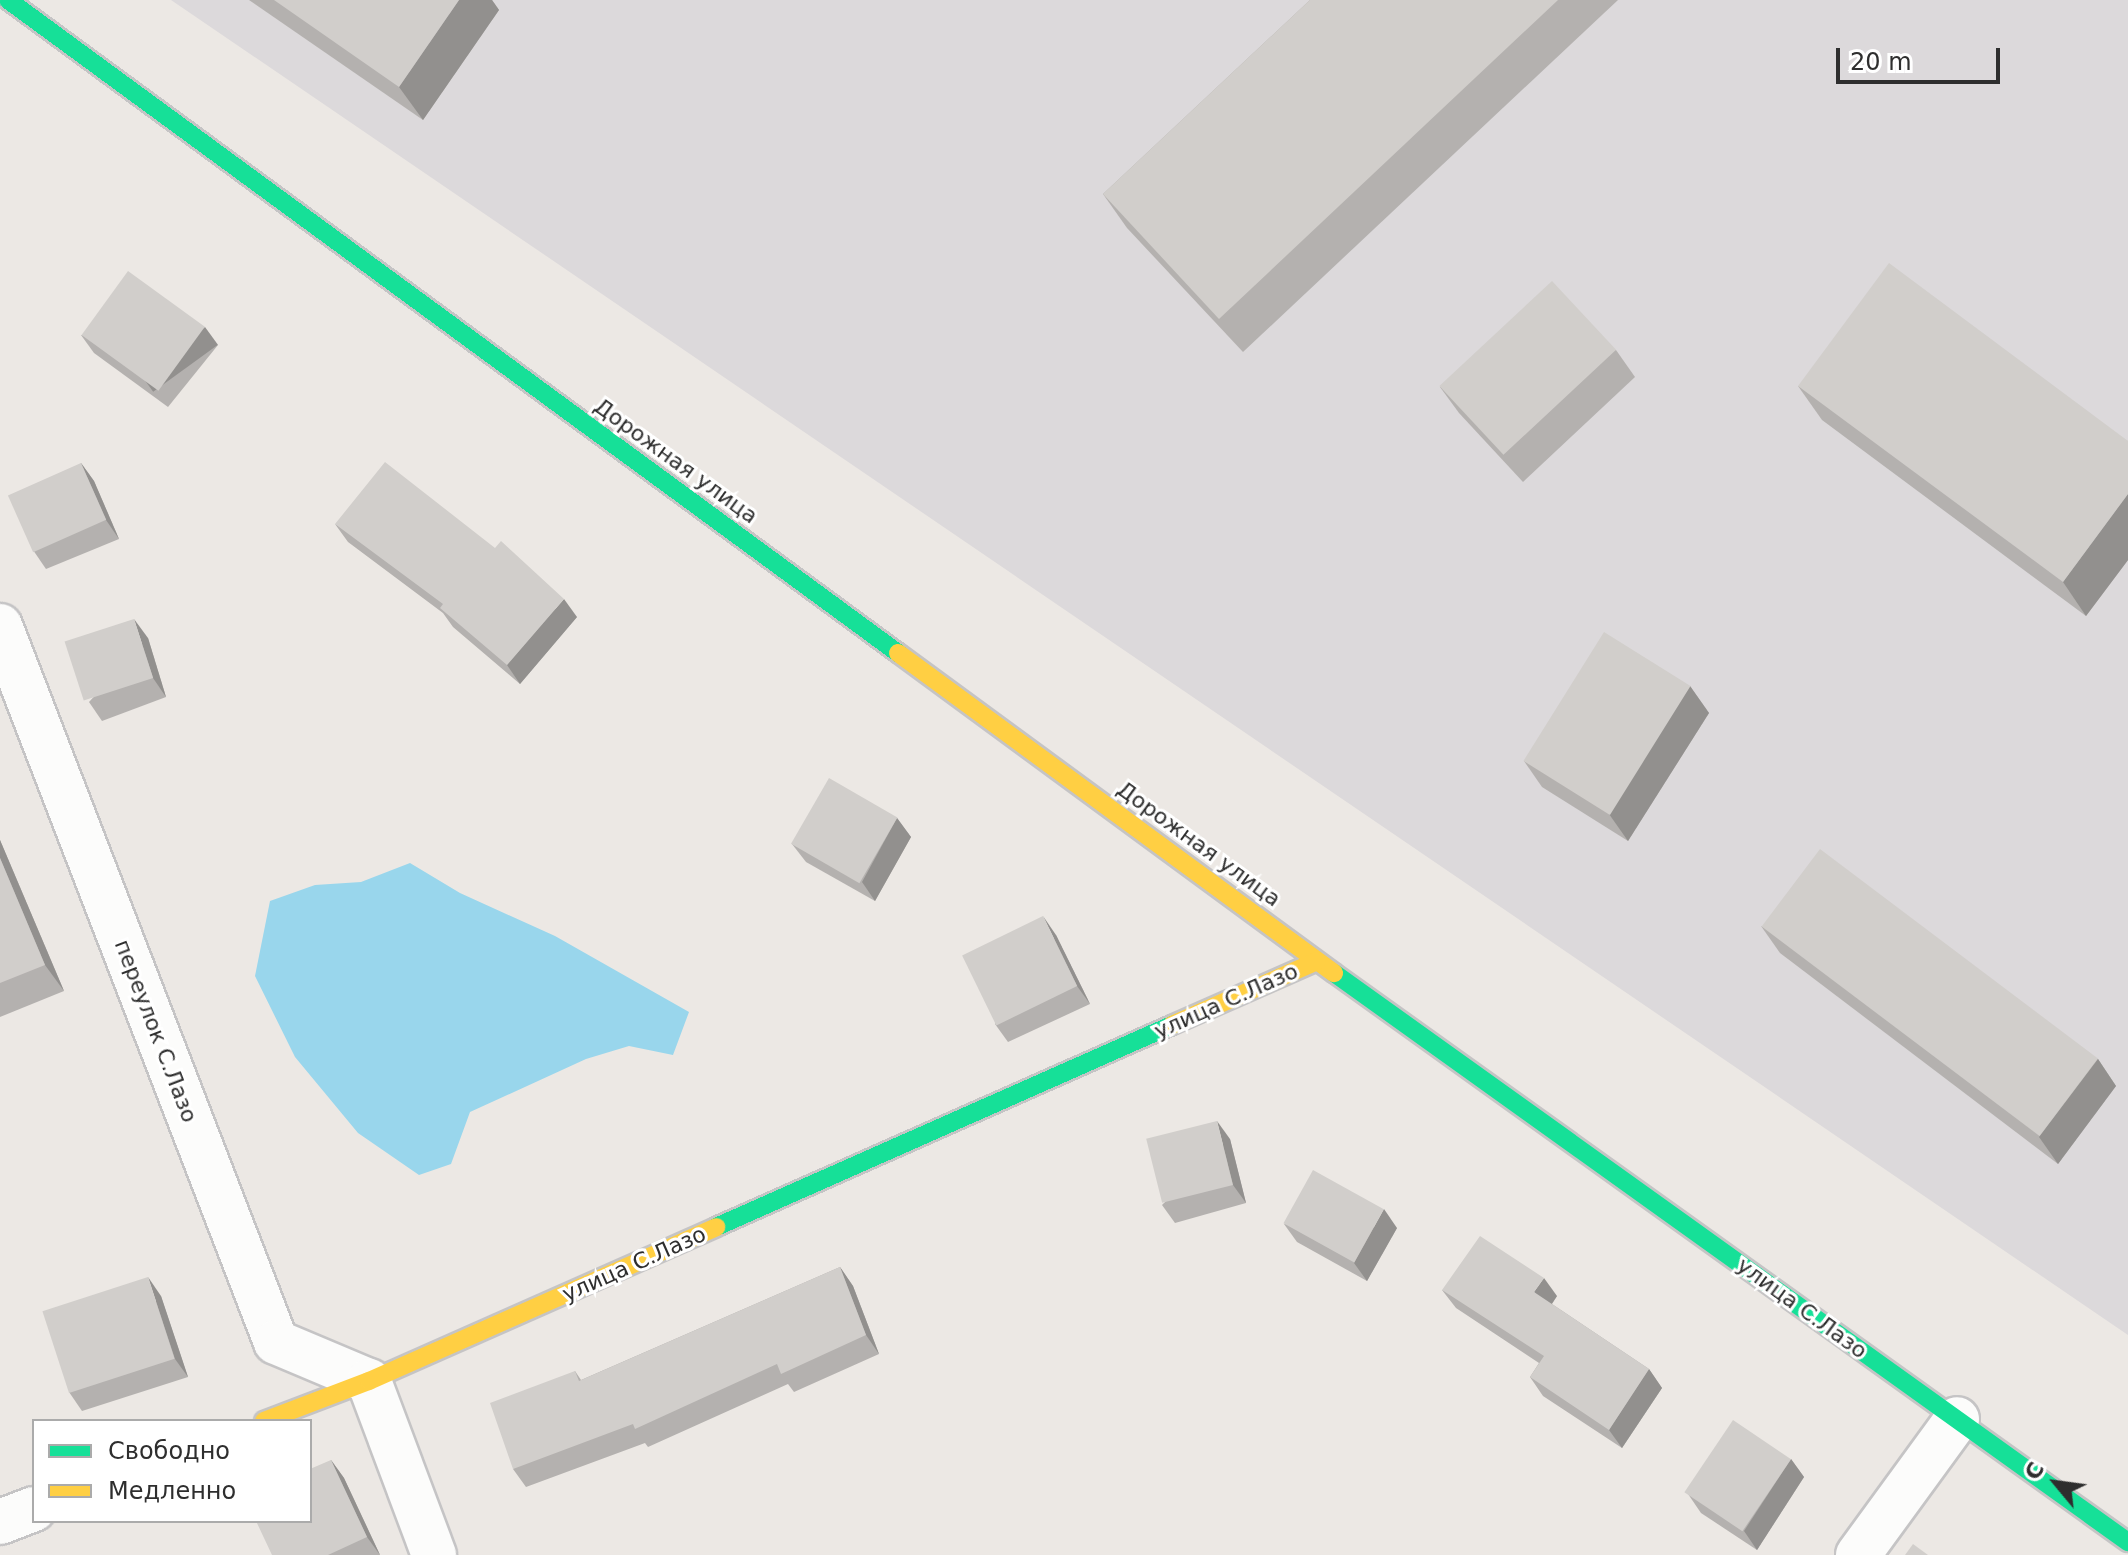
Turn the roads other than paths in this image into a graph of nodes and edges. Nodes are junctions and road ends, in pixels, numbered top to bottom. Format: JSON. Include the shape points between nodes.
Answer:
{"nodes":[{"id":1,"x":8,"y":0,"type":"edge"},
{"id":2,"x":0,"y":626,"type":"edge"},
{"id":3,"x":1317,"y":961,"type":"junction"},
{"id":4,"x":369,"y":1381,"type":"junction"},
{"id":5,"x":269,"y":1419,"type":"edge"},
{"id":6,"x":1957,"y":1419,"type":"junction"},
{"id":7,"x":32,"y":1510,"type":"edge"},
{"id":8,"x":0,"y":1522,"type":"edge"},
{"id":9,"x":2128,"y":1542,"type":"edge"},
{"id":10,"x":434,"y":1555,"type":"edge"},
{"id":11,"x":1858,"y":1555,"type":"edge"}],
"edges":[{"from":1,"to":3,"type":"street","name":"Дорожная улица"},
{"from":2,"to":4,"type":"street","name":"переулок С.Лазо","via":[[276,1342]]},
{"from":3,"to":4,"type":"street","name":"улица С.Лазо"},
{"from":3,"to":6,"type":"street","name":"улица С.Лазо"},
{"from":4,"to":5,"type":"street","name":"улица С.Лазо"},
{"from":4,"to":10,"type":"street"},
{"from":6,"to":9,"type":"street","name":"улица С.Лазо"},
{"from":6,"to":11,"type":"street"},
{"from":7,"to":8,"type":"street"}]}
